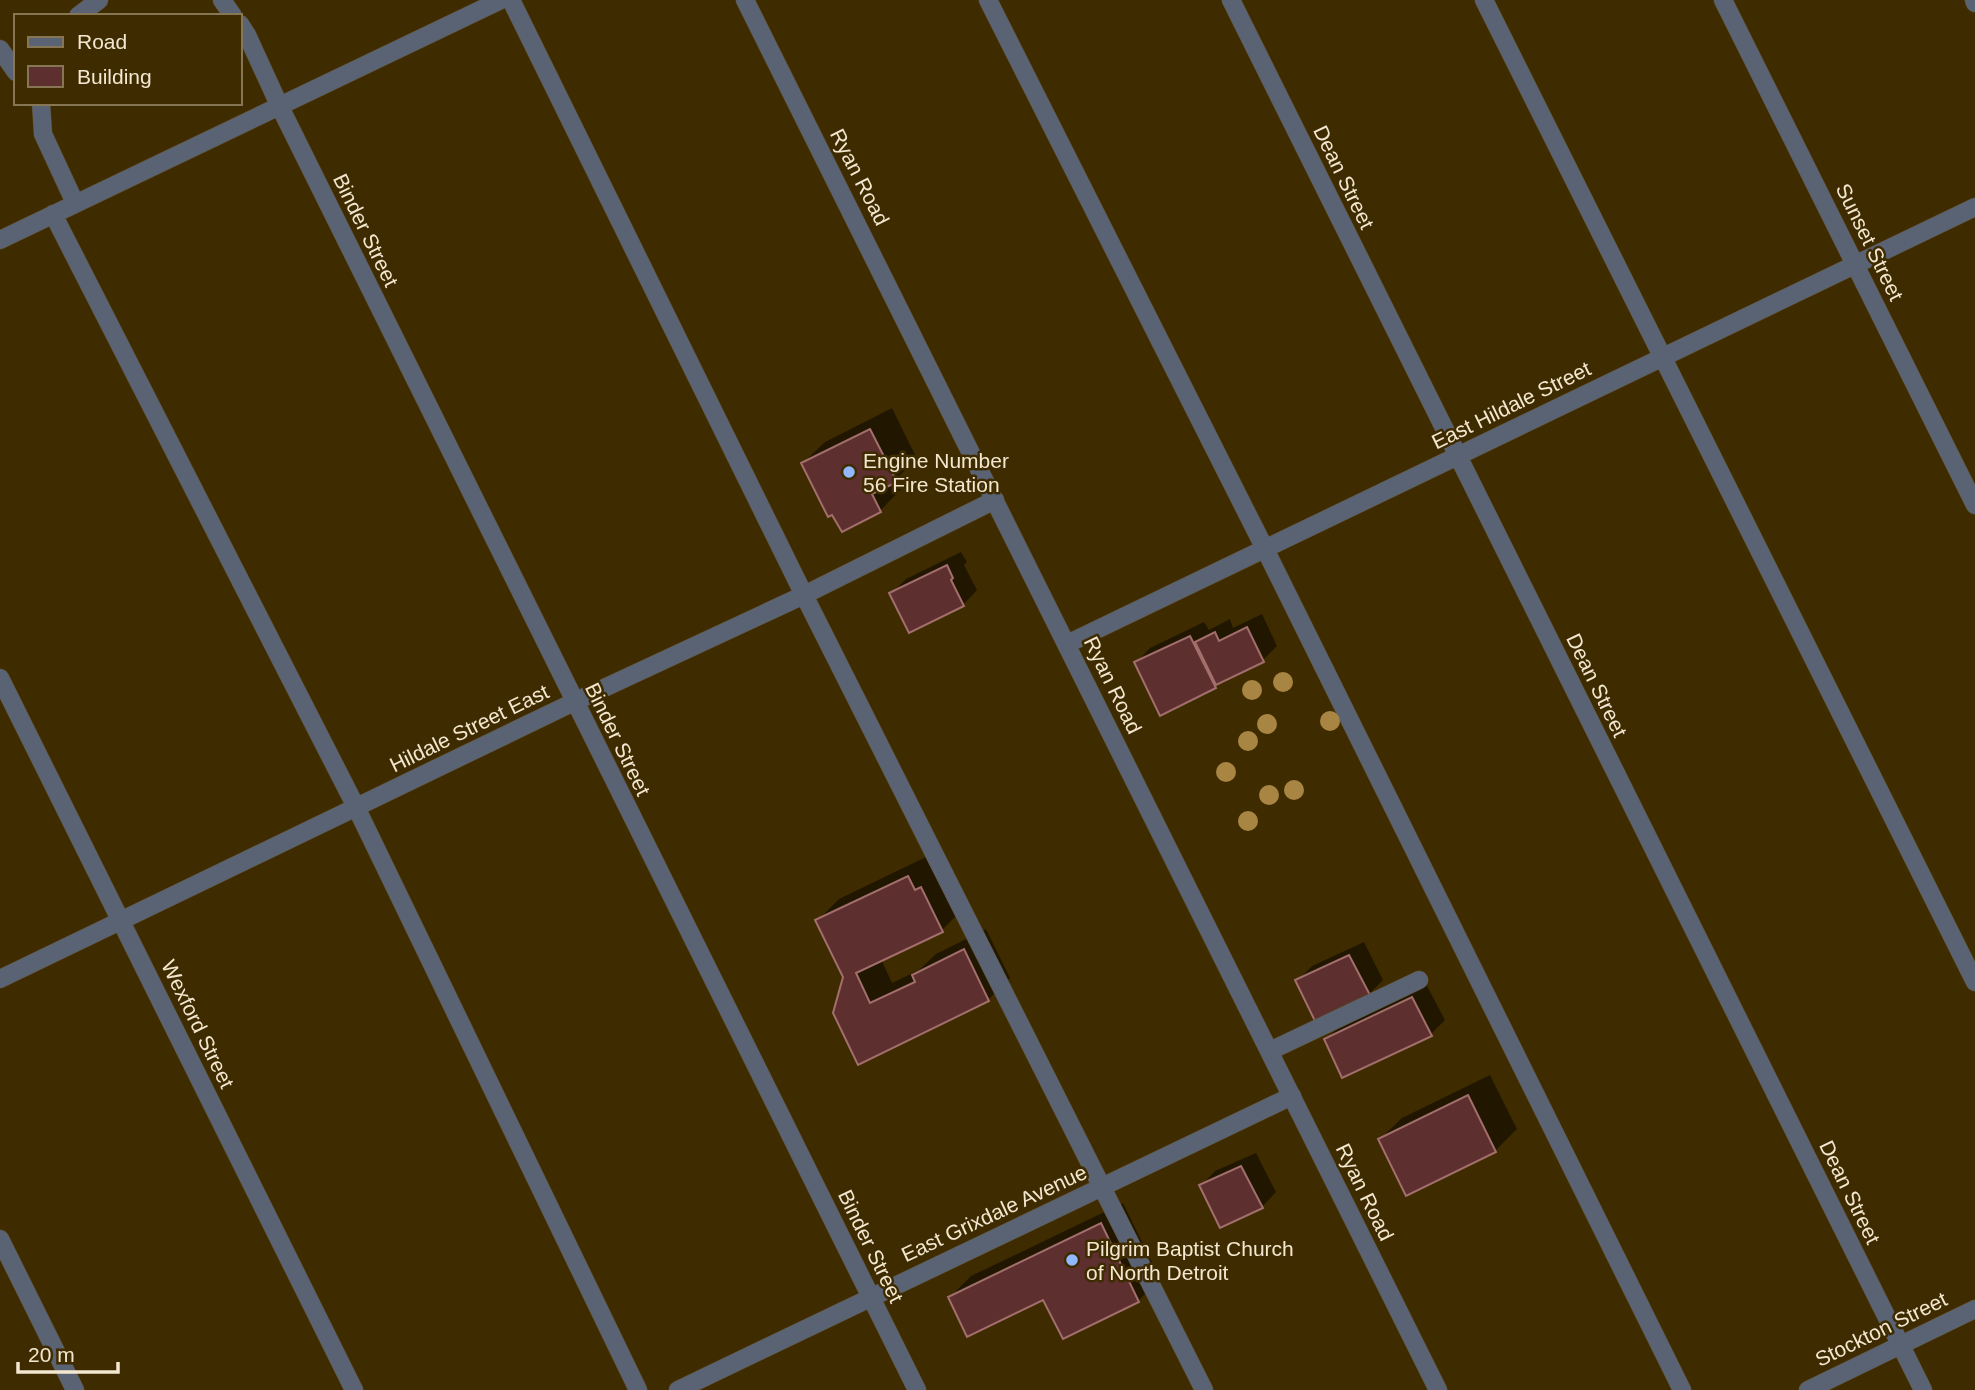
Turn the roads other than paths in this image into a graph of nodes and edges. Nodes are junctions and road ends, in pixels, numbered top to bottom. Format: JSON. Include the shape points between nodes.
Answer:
{"nodes":[{"id":1,"x":99,"y":0,"type":"edge"},
{"id":2,"x":501,"y":0,"type":"edge"},
{"id":3,"x":511,"y":0,"type":"edge"},
{"id":4,"x":746,"y":0,"type":"edge"},
{"id":5,"x":988,"y":0,"type":"edge"},
{"id":6,"x":1231,"y":0,"type":"edge"},
{"id":7,"x":1484,"y":0,"type":"edge"},
{"id":8,"x":1723,"y":0,"type":"edge"},
{"id":9,"x":81,"y":14,"type":"edge"},
{"id":10,"x":242,"y":27,"type":"edge"},
{"id":11,"x":0,"y":49,"type":"edge"},
{"id":12,"x":14,"y":69,"type":"edge"},
{"id":13,"x":40,"y":105,"type":"edge"},
{"id":14,"x":280,"y":107,"type":"junction"},
{"id":15,"x":75,"y":203,"type":"junction"},
{"id":16,"x":1975,"y":206,"type":"edge"},
{"id":17,"x":53,"y":214,"type":"junction"},
{"id":18,"x":0,"y":240,"type":"edge"},
{"id":19,"x":1855,"y":265,"type":"junction"},
{"id":20,"x":1661,"y":358,"type":"junction"},
{"id":21,"x":1458,"y":456,"type":"junction"},
{"id":22,"x":995,"y":500,"type":"junction"},
{"id":23,"x":1975,"y":505,"type":"edge"},
{"id":24,"x":1265,"y":549,"type":"junction"},
{"id":25,"x":804,"y":595,"type":"junction"},
{"id":26,"x":1067,"y":644,"type":"junction"},
{"id":27,"x":0,"y":678,"type":"edge"},
{"id":28,"x":575,"y":702,"type":"junction"},
{"id":29,"x":356,"y":807,"type":"junction"},
{"id":30,"x":121,"y":921,"type":"junction"},
{"id":31,"x":0,"y":979,"type":"edge"},
{"id":32,"x":1419,"y":980,"type":"dead end"},
{"id":33,"x":1975,"y":982,"type":"edge"},
{"id":34,"x":1270,"y":1051,"type":"junction"},
{"id":35,"x":1292,"y":1096,"type":"junction"},
{"id":36,"x":1102,"y":1187,"type":"junction"},
{"id":37,"x":0,"y":1239,"type":"edge"},
{"id":38,"x":870,"y":1297,"type":"junction"},
{"id":39,"x":1975,"y":1309,"type":"edge"},
{"id":40,"x":1900,"y":1345,"type":"junction"},
{"id":41,"x":75,"y":1390,"type":"edge"},
{"id":42,"x":354,"y":1390,"type":"edge"},
{"id":43,"x":638,"y":1390,"type":"edge"},
{"id":44,"x":678,"y":1390,"type":"edge"},
{"id":45,"x":916,"y":1390,"type":"edge"},
{"id":46,"x":1204,"y":1390,"type":"edge"},
{"id":47,"x":1438,"y":1390,"type":"edge"},
{"id":48,"x":1682,"y":1390,"type":"edge"},
{"id":49,"x":1808,"y":1390,"type":"edge"},
{"id":50,"x":1923,"y":1390,"type":"edge"}],
"edges":[{"from":1,"to":9,"type":"street"},
{"from":2,"to":14,"type":"street"},
{"from":3,"to":25,"type":"street"},
{"from":4,"to":22,"type":"street","name":"Ryan Road"},
{"from":5,"to":24,"type":"street"},
{"from":6,"to":21,"type":"street","name":"Dean Street"},
{"from":7,"to":20,"type":"street"},
{"from":8,"to":19,"type":"street","name":"Sunset Street"},
{"from":10,"to":14,"type":"street","name":"Binder Street"},
{"from":11,"to":12,"type":"street"},
{"from":13,"to":15,"type":"street","via":[[43,134]]},
{"from":14,"to":15,"type":"street"},
{"from":14,"to":28,"type":"street","name":"Binder Street"},
{"from":15,"to":17,"type":"street"},
{"from":16,"to":19,"type":"street","name":"East Hildale Street"},
{"from":17,"to":18,"type":"street"},
{"from":17,"to":29,"type":"street"},
{"from":19,"to":20,"type":"street","name":"East Hildale Street"},
{"from":19,"to":23,"type":"street","name":"Sunset Street"},
{"from":20,"to":21,"type":"street","name":"East Hildale Street"},
{"from":20,"to":33,"type":"street"},
{"from":21,"to":24,"type":"street","name":"East Hildale Street"},
{"from":21,"to":40,"type":"street","name":"Dean Street"},
{"from":22,"to":25,"type":"street","name":"Hildale Street East"},
{"from":22,"to":26,"type":"street","name":"Ryan Road"},
{"from":24,"to":26,"type":"street","name":"East Hildale Street"},
{"from":24,"to":48,"type":"street"},
{"from":25,"to":28,"type":"street","name":"Hildale Street East"},
{"from":25,"to":36,"type":"street"},
{"from":26,"to":34,"type":"street","name":"Ryan Road"},
{"from":27,"to":30,"type":"street","name":"Wexford Street"},
{"from":28,"to":29,"type":"street","name":"Hildale Street East"},
{"from":28,"to":38,"type":"street","name":"Binder Street"},
{"from":29,"to":30,"type":"street","name":"Hildale Street East"},
{"from":29,"to":43,"type":"street"},
{"from":30,"to":31,"type":"street","name":"Hildale Street East"},
{"from":30,"to":42,"type":"street","name":"Wexford Street"},
{"from":32,"to":34,"type":"street"},
{"from":34,"to":35,"type":"street","name":"Ryan Road"},
{"from":35,"to":36,"type":"street","name":"East Grixdale Avenue"},
{"from":35,"to":47,"type":"street","name":"Ryan Road"},
{"from":36,"to":38,"type":"street","name":"East Grixdale Avenue"},
{"from":36,"to":46,"type":"street"},
{"from":37,"to":41,"type":"street"},
{"from":38,"to":44,"type":"street","name":"East Grixdale Avenue"},
{"from":38,"to":45,"type":"street","name":"Binder Street"},
{"from":39,"to":40,"type":"street","name":"Stockton Street"},
{"from":40,"to":49,"type":"street","name":"Stockton Street"},
{"from":40,"to":50,"type":"street","name":"Dean Street"}]}
